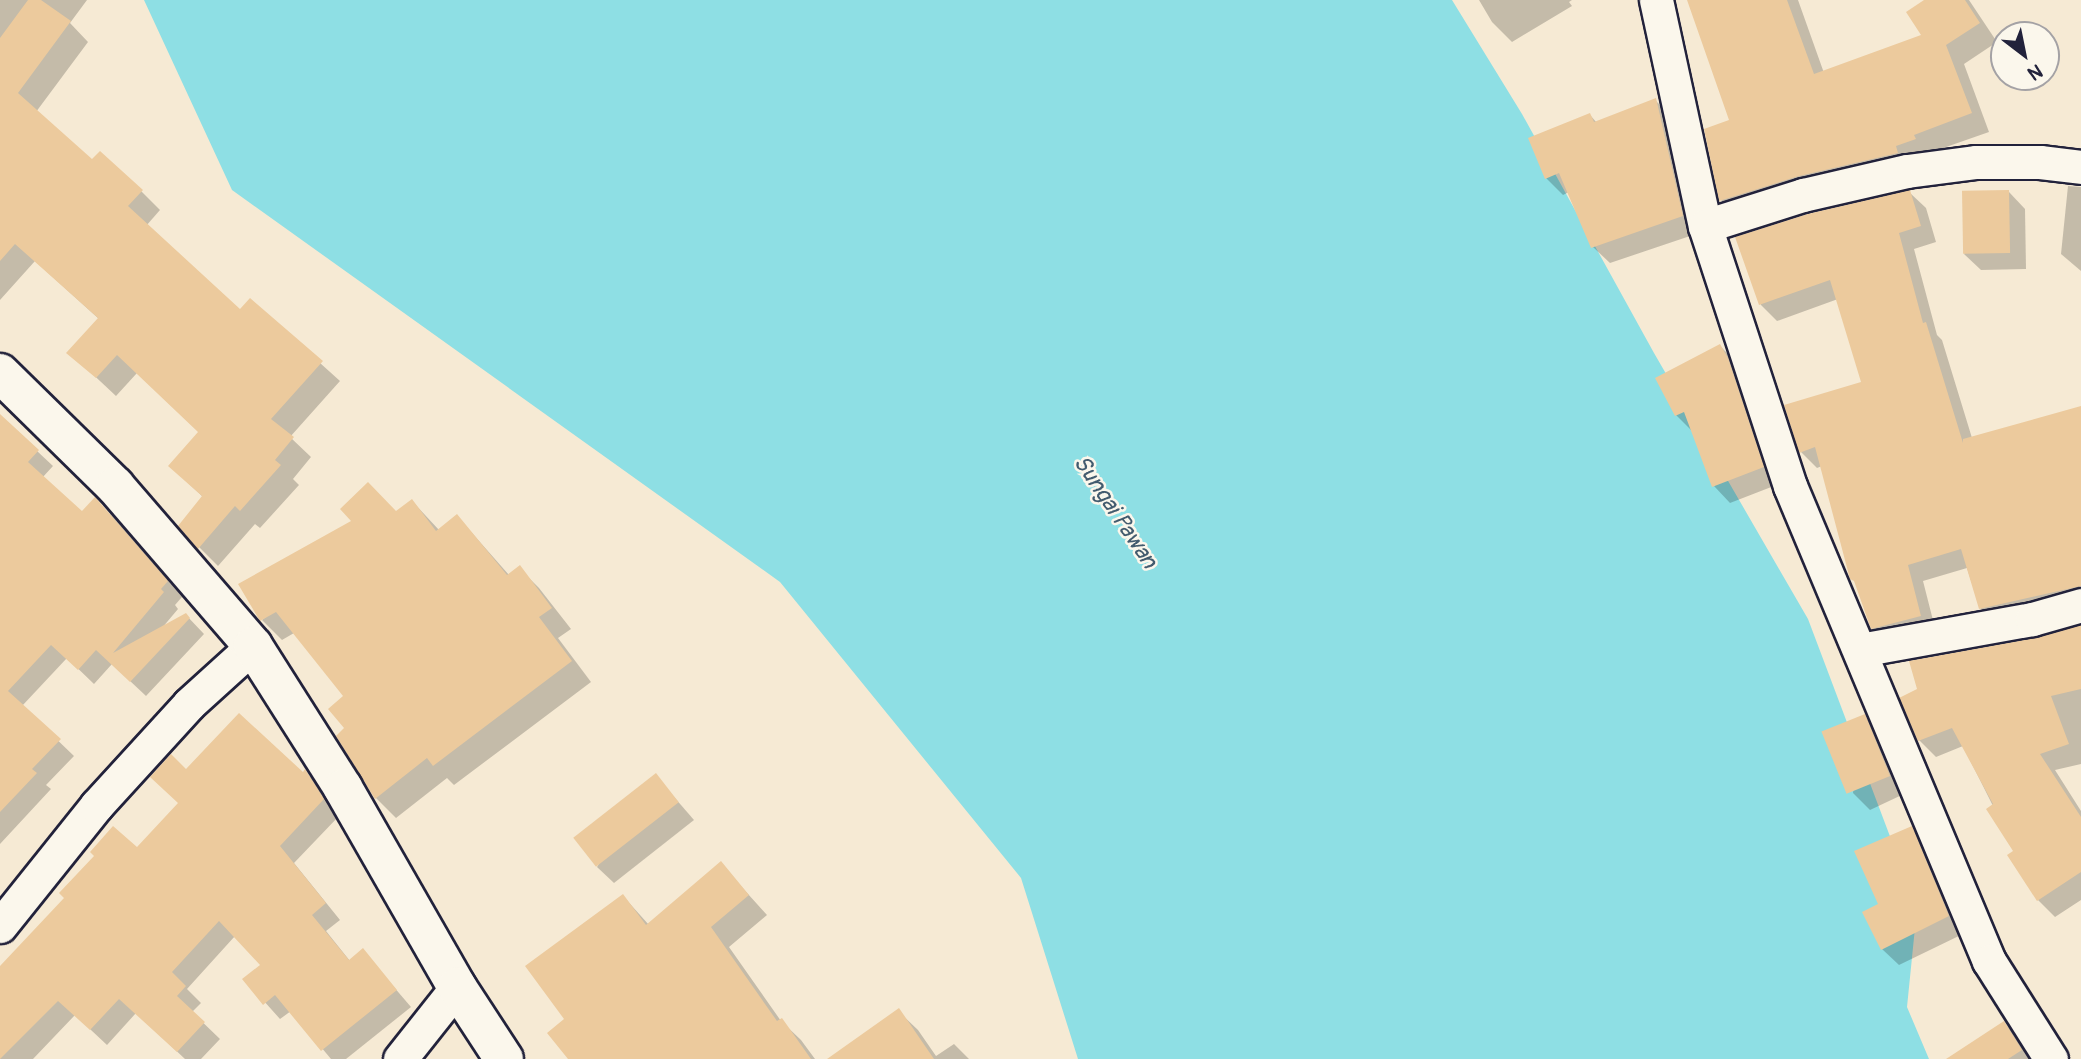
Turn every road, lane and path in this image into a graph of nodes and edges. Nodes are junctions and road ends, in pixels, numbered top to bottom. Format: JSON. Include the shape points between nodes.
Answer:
{"nodes":[{"id":1,"x":1656,"y":0,"type":"edge"},
{"id":2,"x":2081,"y":167,"type":"edge"},
{"id":3,"x":1705,"y":226,"type":"junction"},
{"id":4,"x":0,"y":373,"type":"edge"},
{"id":5,"x":2081,"y":605,"type":"edge"},
{"id":6,"x":253,"y":646,"type":"junction"},
{"id":7,"x":1860,"y":650,"type":"junction"},
{"id":8,"x":0,"y":926,"type":"edge"},
{"id":9,"x":457,"y":987,"type":"junction"},
{"id":10,"x":400,"y":1059,"type":"edge"},
{"id":11,"x":504,"y":1059,"type":"edge"},
{"id":12,"x":2051,"y":1059,"type":"edge"}],
"edges":[{"from":1,"to":3,"type":"street"},
{"from":2,"to":3,"type":"street","via":[[1976,162],[1907,171],[1803,195]]},
{"from":3,"to":7,"type":"street","via":[[1790,486]]},
{"from":4,"to":6,"type":"main road","via":[[115,486]]},
{"from":5,"to":7,"type":"street","via":[[2032,619]]},
{"from":6,"to":8,"type":"street","via":[[189,704],[96,806]]},
{"from":6,"to":9,"type":"main road","via":[[343,788]]},
{"from":7,"to":12,"type":"street","via":[[1989,961]]},
{"from":9,"to":10,"type":"street"},
{"from":9,"to":11,"type":"main road"}]}
